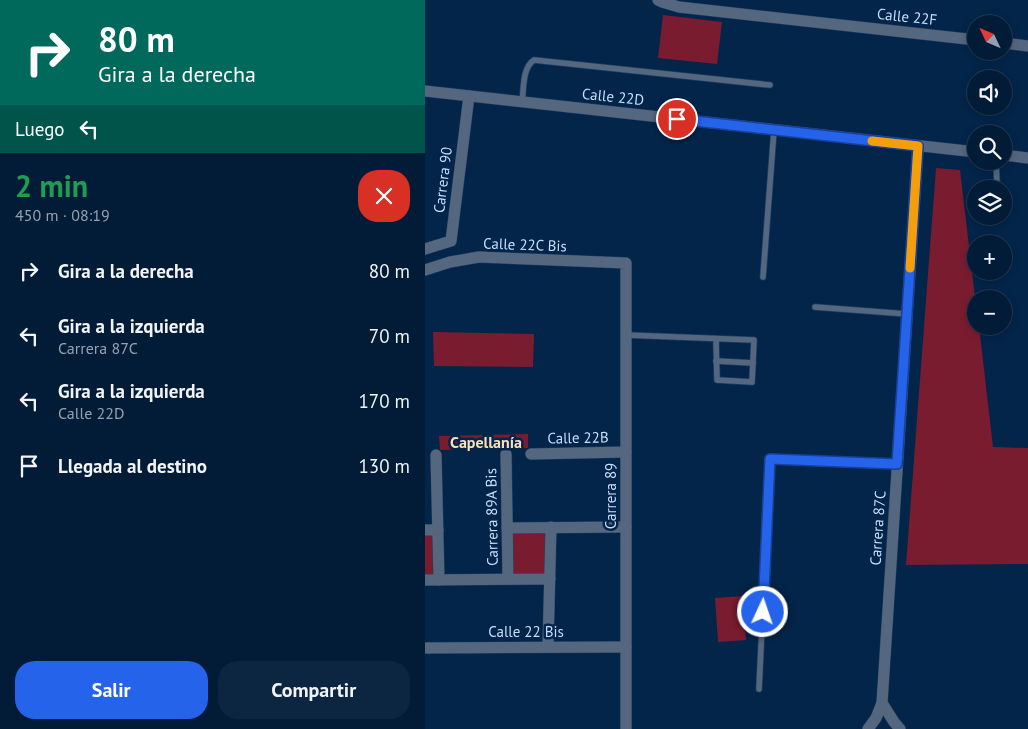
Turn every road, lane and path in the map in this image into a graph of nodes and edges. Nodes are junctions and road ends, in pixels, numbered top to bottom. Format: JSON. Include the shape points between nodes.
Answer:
{"nodes":[{"id":1,"x":657,"y":0,"type":"edge"},
{"id":2,"x":967,"y":39,"type":"edge"},
{"id":3,"x":1013,"y":44,"type":"edge"},
{"id":4,"x":1028,"y":46,"type":"edge"},
{"id":5,"x":770,"y":85,"type":"dead end"},
{"id":6,"x":425,"y":91,"type":"edge"},
{"id":7,"x":469,"y":96,"type":"junction"},
{"id":8,"x":522,"y":102,"type":"junction"},
{"id":9,"x":774,"y":130,"type":"junction"},
{"id":10,"x":918,"y":146,"type":"junction"},
{"id":11,"x":967,"y":151,"type":"edge"},
{"id":12,"x":1012,"y":156,"type":"edge"},
{"id":13,"x":1028,"y":158,"type":"edge"},
{"id":14,"x":425,"y":249,"type":"edge"},
{"id":15,"x":626,"y":263,"type":"joint"},
{"id":16,"x":425,"y":270,"type":"edge"},
{"id":17,"x":763,"y":277,"type":"dead end"},
{"id":18,"x":815,"y":307,"type":"dead end"},
{"id":19,"x":907,"y":314,"type":"junction"},
{"id":20,"x":626,"y":335,"type":"junction"},
{"id":21,"x":716,"y":339,"type":"junction"},
{"id":22,"x":716,"y":361,"type":"junction"},
{"id":23,"x":753,"y":363,"type":"junction"},
{"id":24,"x":626,"y":452,"type":"junction"},
{"id":25,"x":506,"y":454,"type":"dead end"},
{"id":26,"x":531,"y":454,"type":"dead end"},
{"id":27,"x":436,"y":455,"type":"dead end"},
{"id":28,"x":897,"y":464,"type":"junction"},
{"id":29,"x":551,"y":527,"type":"junction"},
{"id":30,"x":626,"y":527,"type":"junction"},
{"id":31,"x":507,"y":528,"type":"junction"},
{"id":32,"x":425,"y":530,"type":"edge"},
{"id":33,"x":438,"y":530,"type":"junction"},
{"id":34,"x":507,"y":579,"type":"junction"},
{"id":35,"x":550,"y":579,"type":"junction"},
{"id":36,"x":425,"y":580,"type":"edge"},
{"id":37,"x":439,"y":580,"type":"junction"},
{"id":38,"x":548,"y":647,"type":"junction"},
{"id":39,"x":626,"y":647,"type":"junction"},
{"id":40,"x":425,"y":648,"type":"edge"},
{"id":41,"x":759,"y":689,"type":"dead end"},
{"id":42,"x":882,"y":703,"type":"junction"},
{"id":43,"x":626,"y":729,"type":"edge"},
{"id":44,"x":868,"y":729,"type":"edge"},
{"id":45,"x":900,"y":729,"type":"edge"}],
"edges":[{"from":1,"to":2,"type":"street","name":"Calle 22F","via":[[679,7]]},
{"from":3,"to":4,"type":"street"},
{"from":5,"to":8,"type":"lane","via":[[534,60],[526,68]]},
{"from":6,"to":7,"type":"street","name":"Calle 22D"},
{"from":7,"to":8,"type":"street","name":"Calle 22D"},
{"from":7,"to":14,"type":"street","name":"Carrera 90","via":[[451,241]]},
{"from":8,"to":9,"type":"street","name":"Calle 22D"},
{"from":9,"to":10,"type":"street","name":"Calle 22D"},
{"from":9,"to":17,"type":"lane"},
{"from":10,"to":11,"type":"street","name":"Calle 22D"},
{"from":10,"to":19,"type":"street","name":"Carrera 87C"},
{"from":12,"to":13,"type":"street"},
{"from":15,"to":16,"type":"street","name":"Calle 22C Bis","via":[[479,257]]},
{"from":15,"to":20,"type":"street","name":"Carrera 89"},
{"from":18,"to":19,"type":"lane"},
{"from":19,"to":28,"type":"street","name":"Carrera 87C"},
{"from":20,"to":21,"type":"lane"},
{"from":20,"to":24,"type":"street","name":"Carrera 89"},
{"from":21,"to":22,"type":"lane"},
{"from":21,"to":23,"type":"lane","via":[[754,340]]},
{"from":22,"to":23,"type":"lane"},
{"from":22,"to":23,"type":"lane","via":[[717,380],[753,382]]},
{"from":24,"to":26,"type":"street","name":"Calle 22B"},
{"from":24,"to":30,"type":"street","name":"Carrera 89"},
{"from":25,"to":31,"type":"street","name":"Carrera 89A Bis"},
{"from":27,"to":33,"type":"street"},
{"from":28,"to":41,"type":"lane","via":[[770,459]]},
{"from":28,"to":42,"type":"street","name":"Carrera 87C"},
{"from":29,"to":30,"type":"street"},
{"from":29,"to":31,"type":"street"},
{"from":29,"to":35,"type":"street"},
{"from":30,"to":39,"type":"street","name":"Carrera 89"},
{"from":31,"to":34,"type":"street","name":"Carrera 89A Bis"},
{"from":32,"to":33,"type":"street"},
{"from":33,"to":37,"type":"street"},
{"from":34,"to":35,"type":"street"},
{"from":34,"to":37,"type":"street"},
{"from":35,"to":38,"type":"street"},
{"from":36,"to":37,"type":"street"},
{"from":38,"to":39,"type":"street","name":"Calle 22 Bis"},
{"from":38,"to":40,"type":"street","name":"Calle 22 Bis"},
{"from":39,"to":43,"type":"street","name":"Carrera 89"},
{"from":42,"to":44,"type":"street","name":"Carrera 87C"},
{"from":42,"to":45,"type":"street"}]}
